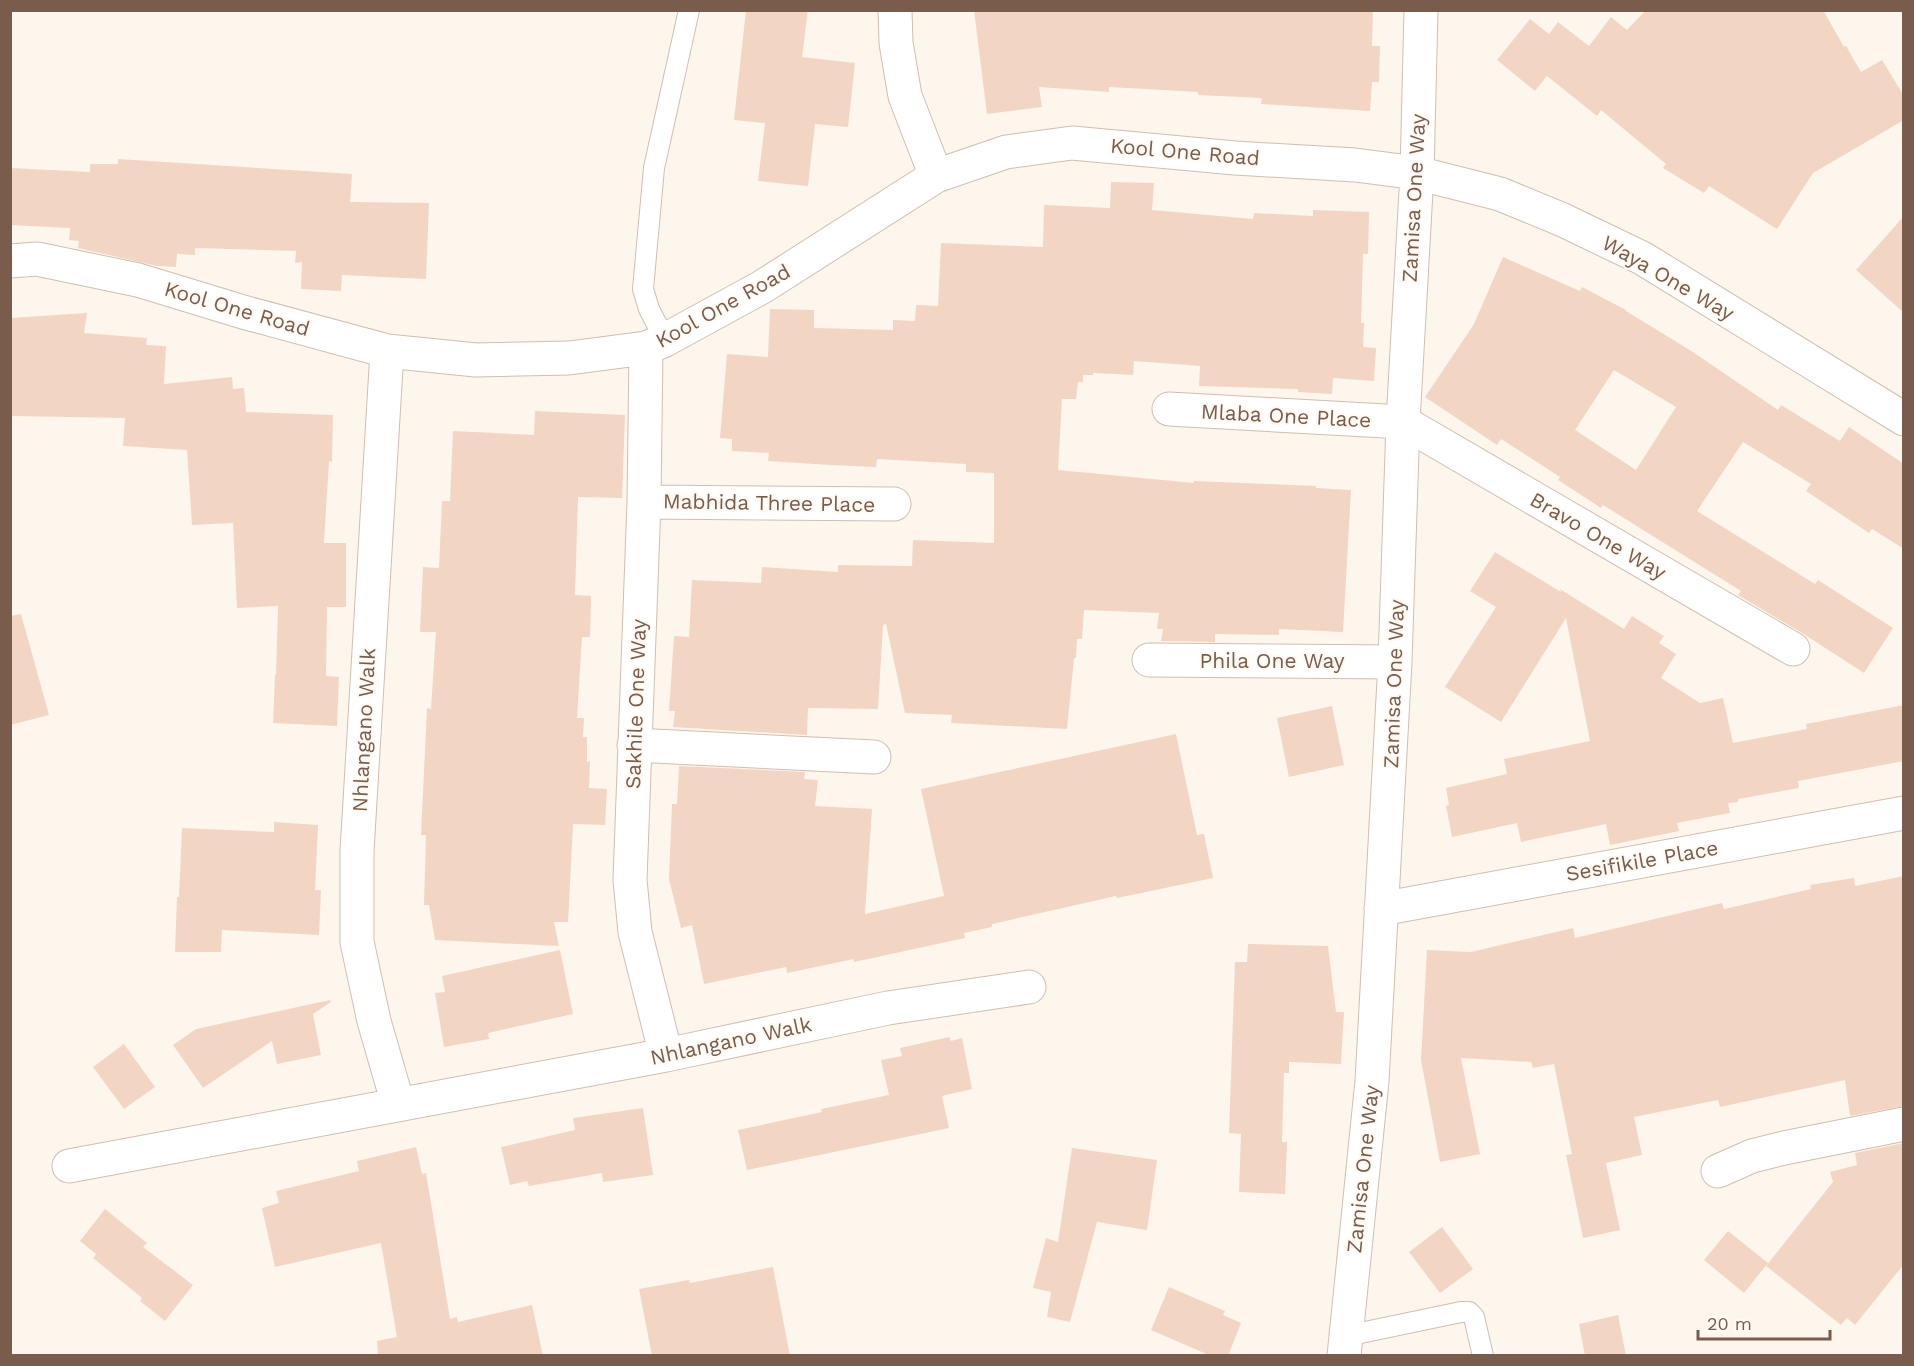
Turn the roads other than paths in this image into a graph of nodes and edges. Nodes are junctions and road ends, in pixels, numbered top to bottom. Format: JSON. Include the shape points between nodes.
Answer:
{"nodes":[{"id":1,"x":688,"y":10,"type":"edge"},
{"id":2,"x":895,"y":10,"type":"edge"},
{"id":3,"x":1421,"y":10,"type":"edge"},
{"id":4,"x":1417,"y":173,"type":"junction"},
{"id":5,"x":936,"y":176,"type":"junction"},
{"id":6,"x":10,"y":261,"type":"edge"},
{"id":7,"x":656,"y":344,"type":"junction"},
{"id":8,"x":387,"y":351,"type":"junction"},
{"id":9,"x":1169,"y":409,"type":"dead end"},
{"id":10,"x":1904,"y":419,"type":"edge"},
{"id":11,"x":1403,"y":422,"type":"junction"},
{"id":12,"x":644,"y":501,"type":"junction"},
{"id":13,"x":894,"y":504,"type":"dead end"},
{"id":14,"x":1793,"y":649,"type":"dead end"},
{"id":15,"x":1149,"y":660,"type":"dead end"},
{"id":16,"x":1395,"y":662,"type":"junction"},
{"id":17,"x":634,"y":745,"type":"junction"},
{"id":18,"x":874,"y":757,"type":"dead end"},
{"id":19,"x":1904,"y":813,"type":"edge"},
{"id":20,"x":1381,"y":909,"type":"junction"},
{"id":21,"x":1029,"y":987,"type":"dead end"},
{"id":22,"x":666,"y":1055,"type":"junction"},
{"id":23,"x":398,"y":1104,"type":"junction"},
{"id":24,"x":1904,"y":1124,"type":"edge"},
{"id":25,"x":69,"y":1166,"type":"dead end"},
{"id":26,"x":1718,"y":1171,"type":"dead end"},
{"id":27,"x":1345,"y":1346,"type":"edge"},
{"id":28,"x":1483,"y":1356,"type":"edge"}],
"edges":[{"from":1,"to":7,"type":"lane","via":[[654,168],[643,289]]},
{"from":2,"to":5,"type":"street","via":[[896,43],[906,96]]},
{"from":3,"to":4,"type":"street","name":"Zamisa One Way"},
{"from":4,"to":5,"type":"street","name":"Kool One Road","via":[[1072,143],[1006,152]]},
{"from":4,"to":10,"type":"street","name":"Waya One Way","via":[[1500,194],[1641,258]]},
{"from":4,"to":11,"type":"street","name":"Zamisa One Way"},
{"from":5,"to":7,"type":"street","name":"Kool One Road","via":[[762,287]]},
{"from":6,"to":8,"type":"street","name":"Kool One Road","via":[[37,259],[138,279]]},
{"from":7,"to":8,"type":"street","name":"Kool One Road","via":[[569,358],[476,360]]},
{"from":7,"to":12,"type":"street","name":"Sakhile One Way"},
{"from":8,"to":23,"type":"street","name":"Nhlangano Walk","via":[[357,851],[357,942]]},
{"from":9,"to":11,"type":"street","name":"Mlaba One Place"},
{"from":11,"to":14,"type":"street","name":"Bravo One Way"},
{"from":11,"to":16,"type":"street","name":"Zamisa One Way"},
{"from":12,"to":13,"type":"street","name":"Mabhida Three Place"},
{"from":12,"to":17,"type":"street","name":"Sakhile One Way"},
{"from":15,"to":16,"type":"street","name":"Phila One Way"},
{"from":16,"to":20,"type":"street","name":"Zamisa One Way"},
{"from":17,"to":18,"type":"street"},
{"from":17,"to":22,"type":"street","name":"Sakhile One Way","via":[[630,880],[635,932]]},
{"from":19,"to":20,"type":"street","name":"Sesifikile Place"},
{"from":20,"to":27,"type":"street","name":"Zamisa One Way","via":[[1372,1081]]},
{"from":21,"to":22,"type":"street","name":"Nhlangano Walk","via":[[888,1008]]},
{"from":22,"to":23,"type":"street","name":"Nhlangano Walk"},
{"from":23,"to":25,"type":"street","name":"Nhlangano Walk"},
{"from":24,"to":26,"type":"street","via":[[1773,1150]]},
{"from":27,"to":28,"type":"lane","via":[[1469,1312],[1474,1317]]}]}
